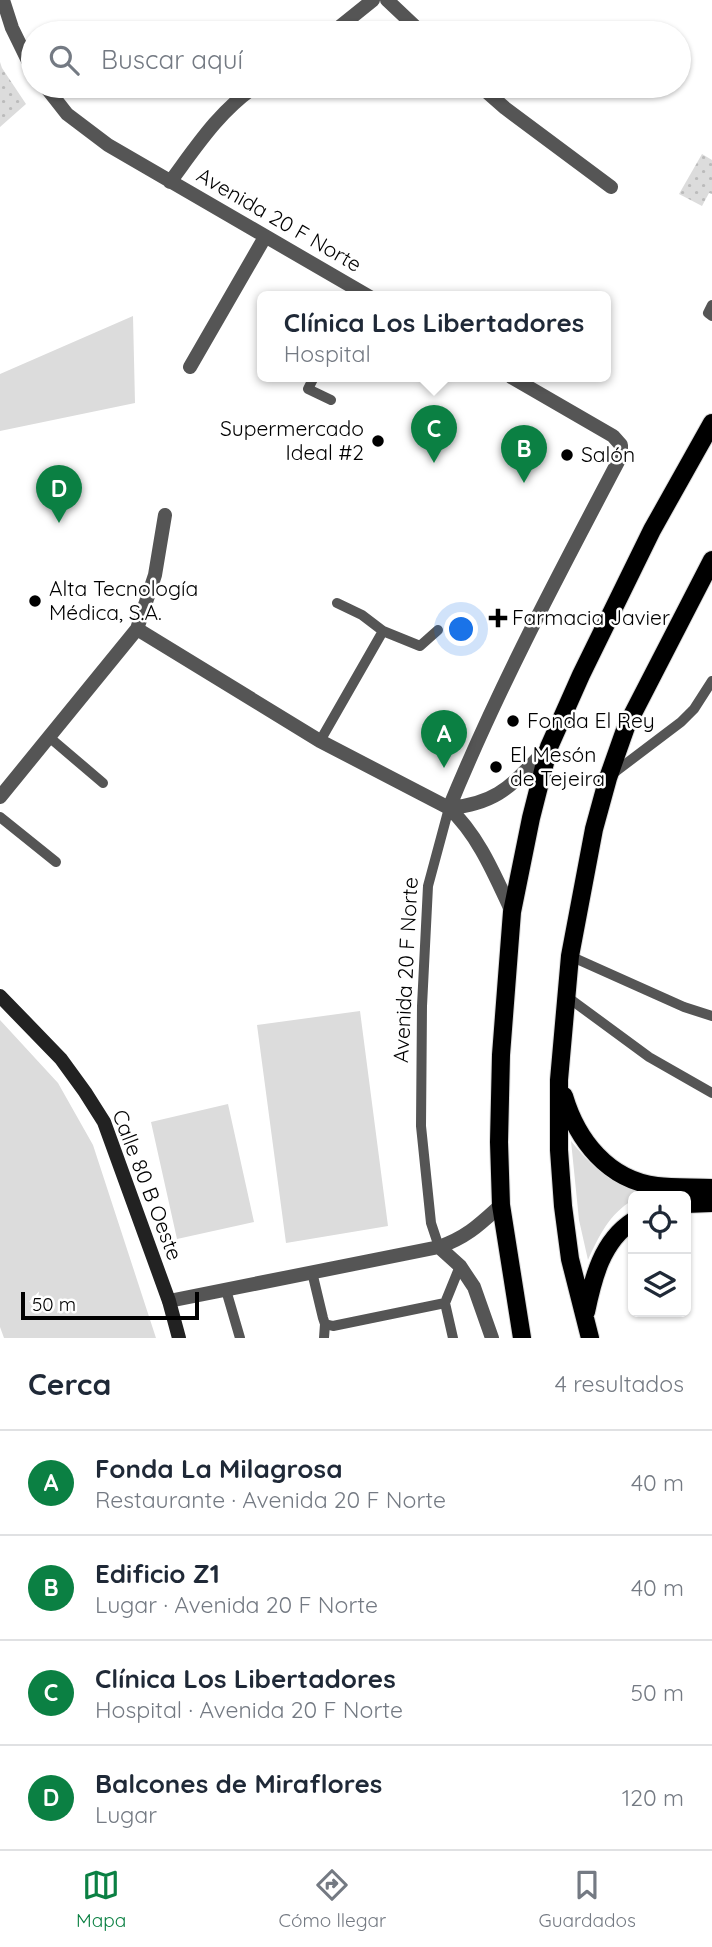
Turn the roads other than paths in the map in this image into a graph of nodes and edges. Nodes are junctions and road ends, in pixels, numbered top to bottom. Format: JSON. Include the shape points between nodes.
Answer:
{"nodes":[{"id":1,"x":3,"y":0,"type":"edge"},
{"id":2,"x":373,"y":0,"type":"edge"},
{"id":3,"x":387,"y":0,"type":"edge"},
{"id":4,"x":347,"y":21,"type":"edge"},
{"id":5,"x":409,"y":21,"type":"edge"},
{"id":6,"x":21,"y":48,"type":"edge"},
{"id":7,"x":54,"y":98,"type":"edge"},
{"id":8,"x":238,"y":98,"type":"edge"},
{"id":9,"x":494,"y":98,"type":"edge"},
{"id":10,"x":170,"y":182,"type":"junction"},
{"id":11,"x":611,"y":187,"type":"dead end"},
{"id":12,"x":265,"y":237,"type":"junction"},
{"id":13,"x":356,"y":291,"type":"edge"},
{"id":14,"x":712,"y":305,"type":"edge"},
{"id":15,"x":712,"y":316,"type":"edge"},
{"id":16,"x":190,"y":368,"type":"dead end"},
{"id":17,"x":312,"y":382,"type":"edge"},
{"id":18,"x":520,"y":382,"type":"edge"},
{"id":19,"x":331,"y":400,"type":"dead end"},
{"id":20,"x":712,"y":423,"type":"edge"},
{"id":21,"x":165,"y":514,"type":"dead end"},
{"id":22,"x":712,"y":560,"type":"edge"},
{"id":23,"x":337,"y":603,"type":"dead end"},
{"id":24,"x":137,"y":629,"type":"junction"},
{"id":25,"x":383,"y":631,"type":"junction"},
{"id":26,"x":438,"y":631,"type":"dead end"},
{"id":27,"x":712,"y":681,"type":"edge"},
{"id":28,"x":49,"y":737,"type":"junction"},
{"id":29,"x":320,"y":741,"type":"junction"},
{"id":30,"x":549,"y":747,"type":"junction"},
{"id":31,"x":608,"y":778,"type":"junction"},
{"id":32,"x":103,"y":783,"type":"dead end"},
{"id":33,"x":0,"y":797,"type":"edge"},
{"id":34,"x":449,"y":808,"type":"junction"},
{"id":35,"x":0,"y":817,"type":"edge"},
{"id":36,"x":56,"y":862,"type":"dead end"},
{"id":37,"x":512,"y":912,"type":"junction"},
{"id":38,"x":570,"y":956,"type":"junction"},
{"id":39,"x":566,"y":996,"type":"junction"},
{"id":40,"x":2,"y":1004,"type":"edge"},
{"id":41,"x":712,"y":1016,"type":"edge"},
{"id":42,"x":559,"y":1080,"type":"junction"},
{"id":43,"x":712,"y":1093,"type":"edge"},
{"id":44,"x":712,"y":1188,"type":"edge"},
{"id":45,"x":691,"y":1203,"type":"edge"},
{"id":46,"x":712,"y":1203,"type":"edge"},
{"id":47,"x":501,"y":1205,"type":"junction"},
{"id":48,"x":628,"y":1225,"type":"edge"},
{"id":49,"x":439,"y":1247,"type":"junction"},
{"id":50,"x":460,"y":1266,"type":"junction"},
{"id":51,"x":312,"y":1272,"type":"junction"},
{"id":52,"x":226,"y":1290,"type":"junction"},
{"id":53,"x":169,"y":1301,"type":"junction"},
{"id":54,"x":445,"y":1303,"type":"junction"},
{"id":55,"x":585,"y":1316,"type":"junction"},
{"id":56,"x":325,"y":1324,"type":"junction"},
{"id":57,"x":179,"y":1338,"type":"edge"},
{"id":58,"x":240,"y":1338,"type":"edge"},
{"id":59,"x":324,"y":1338,"type":"edge"},
{"id":60,"x":453,"y":1338,"type":"edge"},
{"id":61,"x":492,"y":1338,"type":"edge"},
{"id":62,"x":522,"y":1338,"type":"edge"},
{"id":63,"x":590,"y":1338,"type":"edge"}],
"edges":[{"from":1,"to":6,"type":"street"},
{"from":2,"to":4,"type":"street"},
{"from":3,"to":5,"type":"street"},
{"from":7,"to":10,"type":"street","via":[[67,114],[108,145]]},
{"from":8,"to":10,"type":"street","name":"Avenida 20 F Norte","via":[[212,124]]},
{"from":9,"to":11,"type":"street"},
{"from":10,"to":12,"type":"street","name":"Avenida 20 F Norte"},
{"from":12,"to":13,"type":"street","name":"Avenida 20 F Norte"},
{"from":12,"to":16,"type":"street"},
{"from":14,"to":15,"type":"lane","via":[[708,313]]},
{"from":17,"to":19,"type":"lane","via":[[308,389]]},
{"from":18,"to":34,"type":"street","name":"Avenida 20 F Norte","via":[[613,436],[621,445],[621,456],[525,637]]},
{"from":20,"to":30,"type":"main road","via":[[652,530]]},
{"from":21,"to":24,"type":"street","via":[[155,575]]},
{"from":22,"to":31,"type":"main road","via":[[626,727]]},
{"from":23,"to":25,"type":"lane"},
{"from":24,"to":28,"type":"street"},
{"from":24,"to":29,"type":"street"},
{"from":25,"to":26,"type":"lane","via":[[420,646]]},
{"from":25,"to":29,"type":"lane"},
{"from":27,"to":31,"type":"lane","via":[[681,722]]},
{"from":28,"to":32,"type":"lane"},
{"from":28,"to":33,"type":"street"},
{"from":29,"to":34,"type":"street"},
{"from":30,"to":34,"type":"street","via":[[494,797]]},
{"from":30,"to":37,"type":"main road"},
{"from":31,"to":38,"type":"main road"},
{"from":34,"to":37,"type":"street","via":[[472,835]]},
{"from":34,"to":49,"type":"lane","name":"Avenida 20 F Norte","via":[[428,886],[422,1006],[421,1126],[430,1223]]},
{"from":35,"to":36,"type":"lane"},
{"from":37,"to":47,"type":"main road","via":[[501,1055]]},
{"from":38,"to":39,"type":"main road"},
{"from":38,"to":41,"type":"lane"},
{"from":39,"to":42,"type":"main road"},
{"from":39,"to":43,"type":"lane","via":[[649,1056]]},
{"from":40,"to":53,"type":"street","name":"Calle 80 B Oeste","via":[[61,1059],[104,1122]]},
{"from":42,"to":44,"type":"main road","via":[[579,1133],[607,1165],[643,1183]]},
{"from":42,"to":55,"type":"main road","via":[[563,1206],[570,1259]]},
{"from":45,"to":46,"type":"main road"},
{"from":47,"to":49,"type":"street","via":[[470,1233]]},
{"from":47,"to":62,"type":"main road"},
{"from":48,"to":55,"type":"main road","via":[[601,1259]]},
{"from":49,"to":50,"type":"street"},
{"from":49,"to":51,"type":"street"},
{"from":50,"to":54,"type":"lane"},
{"from":50,"to":61,"type":"street","via":[[474,1287]]},
{"from":51,"to":52,"type":"street"},
{"from":51,"to":56,"type":"lane"},
{"from":52,"to":53,"type":"street"},
{"from":52,"to":58,"type":"lane"},
{"from":53,"to":57,"type":"street","name":"Calle 80 B Oeste"},
{"from":54,"to":56,"type":"lane"},
{"from":54,"to":60,"type":"lane"},
{"from":55,"to":63,"type":"main road"},
{"from":56,"to":59,"type":"lane"}]}
